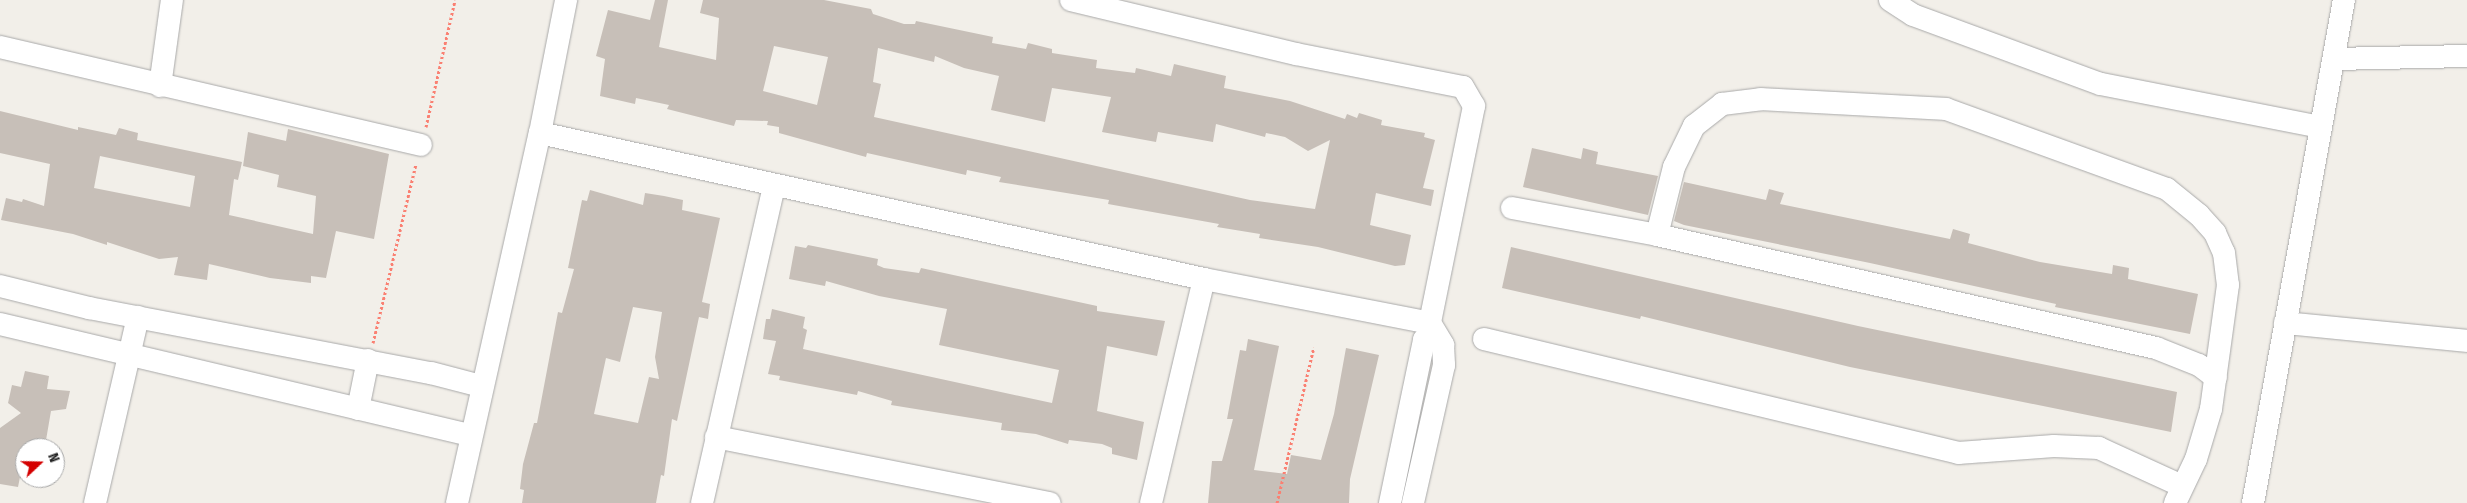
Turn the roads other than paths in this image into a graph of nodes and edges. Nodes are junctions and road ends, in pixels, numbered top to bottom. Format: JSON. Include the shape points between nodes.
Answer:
{"nodes":[{"id":1,"x":172,"y":0,"type":"edge"},
{"id":2,"x":566,"y":0,"type":"edge"},
{"id":3,"x":1072,"y":0,"type":"edge"},
{"id":4,"x":1890,"y":0,"type":"edge"},
{"id":5,"x":2344,"y":0,"type":"edge"},
{"id":6,"x":0,"y":47,"type":"edge"},
{"id":7,"x":2467,"y":56,"type":"edge"},
{"id":8,"x":2334,"y":59,"type":"junction"},
{"id":9,"x":160,"y":86,"type":"junction"},
{"id":10,"x":2320,"y":127,"type":"junction"},
{"id":11,"x":540,"y":133,"type":"junction"},
{"id":12,"x":421,"y":145,"type":"road end"},
{"id":13,"x":774,"y":186,"type":"junction"},
{"id":14,"x":1512,"y":208,"type":"dead end"},
{"id":15,"x":1657,"y":235,"type":"junction"},
{"id":16,"x":1204,"y":279,"type":"junction"},
{"id":17,"x":0,"y":286,"type":"edge"},
{"id":18,"x":138,"y":317,"type":"junction"},
{"id":19,"x":2285,"y":323,"type":"junction"},
{"id":20,"x":0,"y":324,"type":"edge"},
{"id":21,"x":1432,"y":327,"type":"junction"},
{"id":22,"x":1484,"y":339,"type":"dead end"},
{"id":23,"x":2467,"y":341,"type":"edge"},
{"id":24,"x":129,"y":356,"type":"junction"},
{"id":25,"x":368,"y":360,"type":"junction"},
{"id":26,"x":2216,"y":378,"type":"junction"},
{"id":27,"x":481,"y":386,"type":"junction"},
{"id":28,"x":358,"y":409,"type":"junction"},
{"id":29,"x":470,"y":435,"type":"junction"},
{"id":30,"x":716,"y":437,"type":"junction"},
{"id":31,"x":2178,"y":495,"type":"edge"},
{"id":32,"x":95,"y":503,"type":"edge"},
{"id":33,"x":456,"y":503,"type":"edge"},
{"id":34,"x":702,"y":503,"type":"edge"},
{"id":35,"x":1050,"y":503,"type":"edge"},
{"id":36,"x":1151,"y":503,"type":"edge"},
{"id":37,"x":1390,"y":503,"type":"edge"},
{"id":38,"x":1413,"y":503,"type":"edge"},
{"id":39,"x":2253,"y":503,"type":"edge"}],
"edges":[{"from":1,"to":9,"type":"street"},
{"from":2,"to":11,"type":"street"},
{"from":3,"to":21,"type":"street","via":[[1296,54],[1463,87],[1474,106]]},
{"from":4,"to":10,"type":"street","via":[[1913,14],[2101,84]]},
{"from":5,"to":8,"type":"street"},
{"from":6,"to":9,"type":"street"},
{"from":7,"to":8,"type":"street"},
{"from":8,"to":10,"type":"street"},
{"from":9,"to":12,"type":"street"},
{"from":10,"to":19,"type":"street"},
{"from":11,"to":13,"type":"street"},
{"from":11,"to":27,"type":"street"},
{"from":13,"to":16,"type":"street"},
{"from":13,"to":30,"type":"street"},
{"from":14,"to":15,"type":"street"},
{"from":15,"to":26,"type":"street","via":[[2156,348],[2199,365]]},
{"from":15,"to":26,"type":"street","via":[[1674,167],[1694,126],[1722,104],[1761,99],[1946,109],[2167,189],[2199,215],[2215,233],[2224,254],[2228,286]]},
{"from":16,"to":21,"type":"street"},
{"from":16,"to":36,"type":"street"},
{"from":17,"to":18,"type":"street"},
{"from":18,"to":24,"type":"street"},
{"from":18,"to":25,"type":"street"},
{"from":19,"to":23,"type":"street"},
{"from":19,"to":39,"type":"street"},
{"from":20,"to":24,"type":"street"},
{"from":21,"to":37,"type":"street","via":[[1424,340]]},
{"from":21,"to":38,"type":"street","via":[[1443,345],[1444,365]]},
{"from":22,"to":31,"type":"street","via":[[1958,453],[2054,446],[2099,448]]},
{"from":24,"to":28,"type":"street"},
{"from":24,"to":32,"type":"street"},
{"from":25,"to":27,"type":"street"},
{"from":25,"to":28,"type":"street"},
{"from":26,"to":31,"type":"street","via":[[2211,410],[2196,460]]},
{"from":27,"to":29,"type":"street"},
{"from":28,"to":29,"type":"street"},
{"from":29,"to":33,"type":"street"},
{"from":30,"to":34,"type":"street"},
{"from":30,"to":35,"type":"street"}]}
